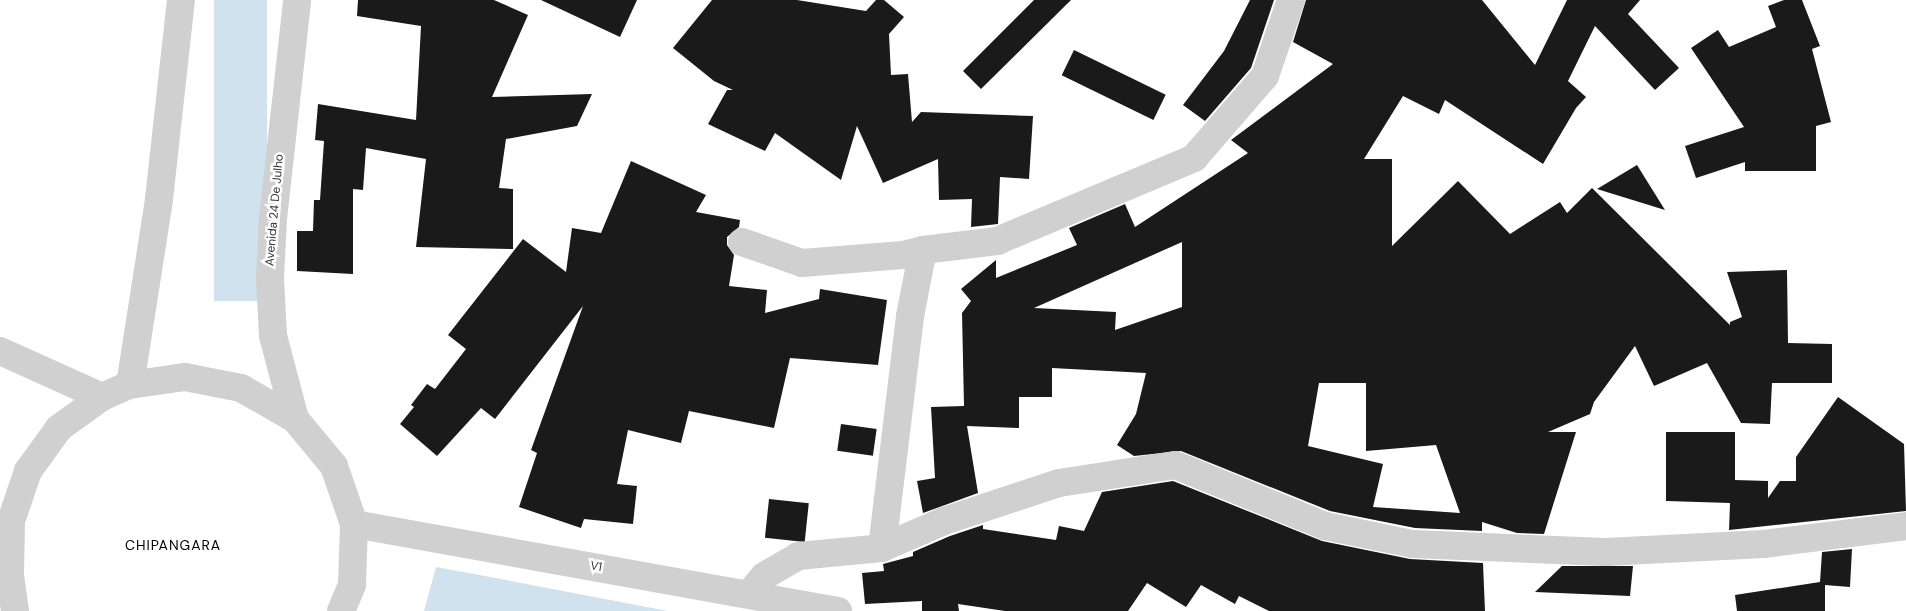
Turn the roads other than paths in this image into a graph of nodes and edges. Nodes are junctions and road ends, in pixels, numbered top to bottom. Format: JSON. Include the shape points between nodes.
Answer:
{"nodes":[{"id":1,"x":181,"y":0,"type":"edge"},
{"id":2,"x":297,"y":0,"type":"edge"},
{"id":3,"x":1291,"y":0,"type":"edge"},
{"id":4,"x":742,"y":242,"type":"dead end"},
{"id":5,"x":923,"y":250,"type":"junction"},
{"id":6,"x":0,"y":351,"type":"edge"},
{"id":7,"x":130,"y":386,"type":"junction"},
{"id":8,"x":102,"y":397,"type":"junction"},
{"id":9,"x":295,"y":419,"type":"junction"},
{"id":10,"x":354,"y":524,"type":"junction"},
{"id":11,"x":1906,"y":526,"type":"edge"},
{"id":12,"x":882,"y":548,"type":"junction"},
{"id":13,"x":749,"y":594,"type":"junction"},
{"id":14,"x":0,"y":606,"type":"edge"},
{"id":15,"x":4,"y":611,"type":"edge"},
{"id":16,"x":15,"y":611,"type":"edge"},
{"id":17,"x":341,"y":611,"type":"edge"},
{"id":18,"x":838,"y":611,"type":"edge"}],
"edges":[{"from":1,"to":7,"type":"street","via":[[159,199]]},
{"from":2,"to":9,"type":"street","name":"Avenida 24 De Julho","via":[[273,219],[270,278],[273,336]]},
{"from":3,"to":5,"type":"street","via":[[1266,76],[1194,158],[997,241]]},
{"from":4,"to":5,"type":"street","via":[[802,263],[903,255]]},
{"from":5,"to":12,"type":"street","via":[[910,316]]},
{"from":6,"to":8,"type":"street"},
{"from":7,"to":8,"type":"street"},
{"from":7,"to":9,"type":"street","via":[[185,377],[232,386]]},
{"from":8,"to":16,"type":"street","via":[[59,428],[28,471],[11,521],[10,574]]},
{"from":9,"to":10,"type":"street","via":[[334,466]]},
{"from":10,"to":13,"type":"street","name":"V1"},
{"from":10,"to":17,"type":"street","via":[[352,586]]},
{"from":11,"to":12,"type":"street","via":[[1764,544],[1606,552],[1413,544],[1325,526],[1175,466],[1059,484],[944,521]]},
{"from":12,"to":13,"type":"street","via":[[798,556],[764,576]]},
{"from":13,"to":18,"type":"street","name":"V1"},
{"from":14,"to":15,"type":"street"}]}
